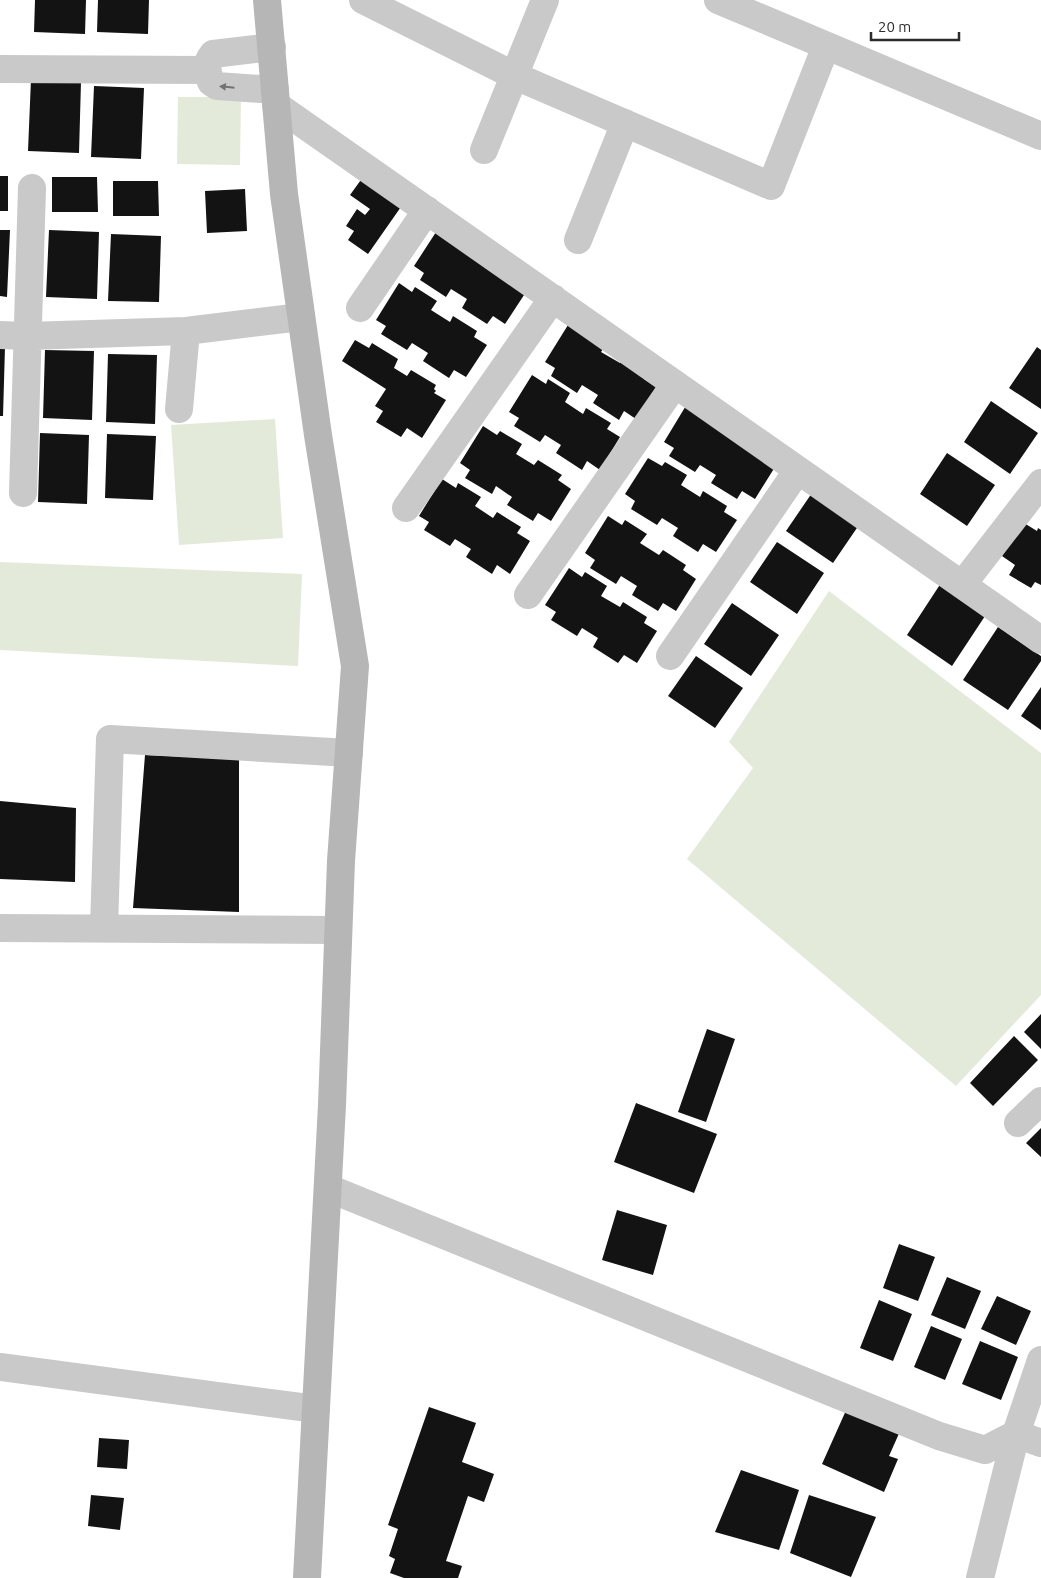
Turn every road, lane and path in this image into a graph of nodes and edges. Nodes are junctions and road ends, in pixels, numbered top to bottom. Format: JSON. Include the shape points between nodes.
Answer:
{"nodes":[{"id":1,"x":267,"y":0,"type":"edge"},
{"id":2,"x":363,"y":0,"type":"edge"},
{"id":3,"x":545,"y":0,"type":"edge"},
{"id":4,"x":718,"y":0,"type":"edge"},
{"id":5,"x":826,"y":46,"type":"junction"},
{"id":6,"x":272,"y":47,"type":"junction"},
{"id":7,"x":0,"y":69,"type":"edge"},
{"id":8,"x":207,"y":70,"type":"junction"},
{"id":9,"x":515,"y":76,"type":"junction"},
{"id":10,"x":276,"y":97,"type":"junction"},
{"id":11,"x":625,"y":123,"type":"junction"},
{"id":12,"x":1041,"y":136,"type":"edge"},
{"id":13,"x":484,"y":150,"type":"dead end"},
{"id":14,"x":32,"y":188,"type":"dead end"},
{"id":15,"x":427,"y":210,"type":"junction"},
{"id":16,"x":578,"y":240,"type":"dead end"},
{"id":17,"x":553,"y":298,"type":"junction"},
{"id":18,"x":360,"y":308,"type":"dead end"},
{"id":19,"x":301,"y":317,"type":"junction"},
{"id":20,"x":186,"y":331,"type":"junction"},
{"id":21,"x":0,"y":335,"type":"edge"},
{"id":22,"x":27,"y":336,"type":"junction"},
{"id":23,"x":675,"y":384,"type":"junction"},
{"id":24,"x":179,"y":409,"type":"dead end"},
{"id":25,"x":798,"y":470,"type":"junction"},
{"id":26,"x":1041,"y":483,"type":"edge"},
{"id":27,"x":22,"y":493,"type":"dead end"},
{"id":28,"x":406,"y":508,"type":"dead end"},
{"id":29,"x":962,"y":585,"type":"junction"},
{"id":30,"x":528,"y":595,"type":"dead end"},
{"id":31,"x":1041,"y":640,"type":"edge"},
{"id":32,"x":670,"y":656,"type":"dead end"},
{"id":33,"x":349,"y":753,"type":"junction"},
{"id":34,"x":0,"y":928,"type":"edge"},
{"id":35,"x":104,"y":928,"type":"junction"},
{"id":36,"x":338,"y":930,"type":"junction"},
{"id":37,"x":1041,"y":1102,"type":"edge"},
{"id":38,"x":1018,"y":1123,"type":"dead end"},
{"id":39,"x":328,"y":1188,"type":"junction"},
{"id":40,"x":1041,"y":1360,"type":"edge"},
{"id":41,"x":0,"y":1367,"type":"edge"},
{"id":42,"x":316,"y":1409,"type":"junction"},
{"id":43,"x":1016,"y":1434,"type":"junction"},
{"id":44,"x":1041,"y":1443,"type":"edge"},
{"id":45,"x":307,"y":1578,"type":"edge"},
{"id":46,"x":980,"y":1578,"type":"edge"}],
"edges":[{"from":1,"to":6,"type":"street"},
{"from":2,"to":9,"type":"street"},
{"from":3,"to":9,"type":"street"},
{"from":4,"to":5,"type":"street"},
{"from":5,"to":11,"type":"street","via":[[771,186]]},
{"from":5,"to":12,"type":"street"},
{"from":6,"to":8,"type":"street","via":[[213,54],[208,60]]},
{"from":6,"to":10,"type":"street"},
{"from":7,"to":8,"type":"street"},
{"from":10,"to":8,"type":"street","one_way":true,"via":[[217,86],[210,82]]},
{"from":9,"to":11,"type":"street"},
{"from":9,"to":13,"type":"street"},
{"from":10,"to":15,"type":"street"},
{"from":10,"to":19,"type":"street","via":[[284,194]]},
{"from":11,"to":16,"type":"street"},
{"from":14,"to":22,"type":"street"},
{"from":15,"to":17,"type":"street"},
{"from":15,"to":18,"type":"street"},
{"from":17,"to":23,"type":"street"},
{"from":17,"to":28,"type":"street"},
{"from":19,"to":20,"type":"street"},
{"from":19,"to":33,"type":"street","via":[[355,666]]},
{"from":20,"to":22,"type":"street"},
{"from":20,"to":24,"type":"street"},
{"from":21,"to":22,"type":"street"},
{"from":22,"to":27,"type":"street"},
{"from":23,"to":25,"type":"street"},
{"from":23,"to":30,"type":"street"},
{"from":25,"to":29,"type":"street"},
{"from":25,"to":32,"type":"street"},
{"from":26,"to":29,"type":"street"},
{"from":29,"to":31,"type":"street"},
{"from":33,"to":35,"type":"street","via":[[110,739]]},
{"from":33,"to":36,"type":"street"},
{"from":34,"to":35,"type":"street"},
{"from":35,"to":36,"type":"street"},
{"from":36,"to":39,"type":"street"},
{"from":37,"to":38,"type":"street"},
{"from":39,"to":42,"type":"street"},
{"from":39,"to":43,"type":"street","via":[[939,1436],[985,1450]]},
{"from":40,"to":43,"type":"street"},
{"from":41,"to":42,"type":"street"},
{"from":42,"to":45,"type":"street"},
{"from":43,"to":44,"type":"street"},
{"from":43,"to":46,"type":"street"}]}
